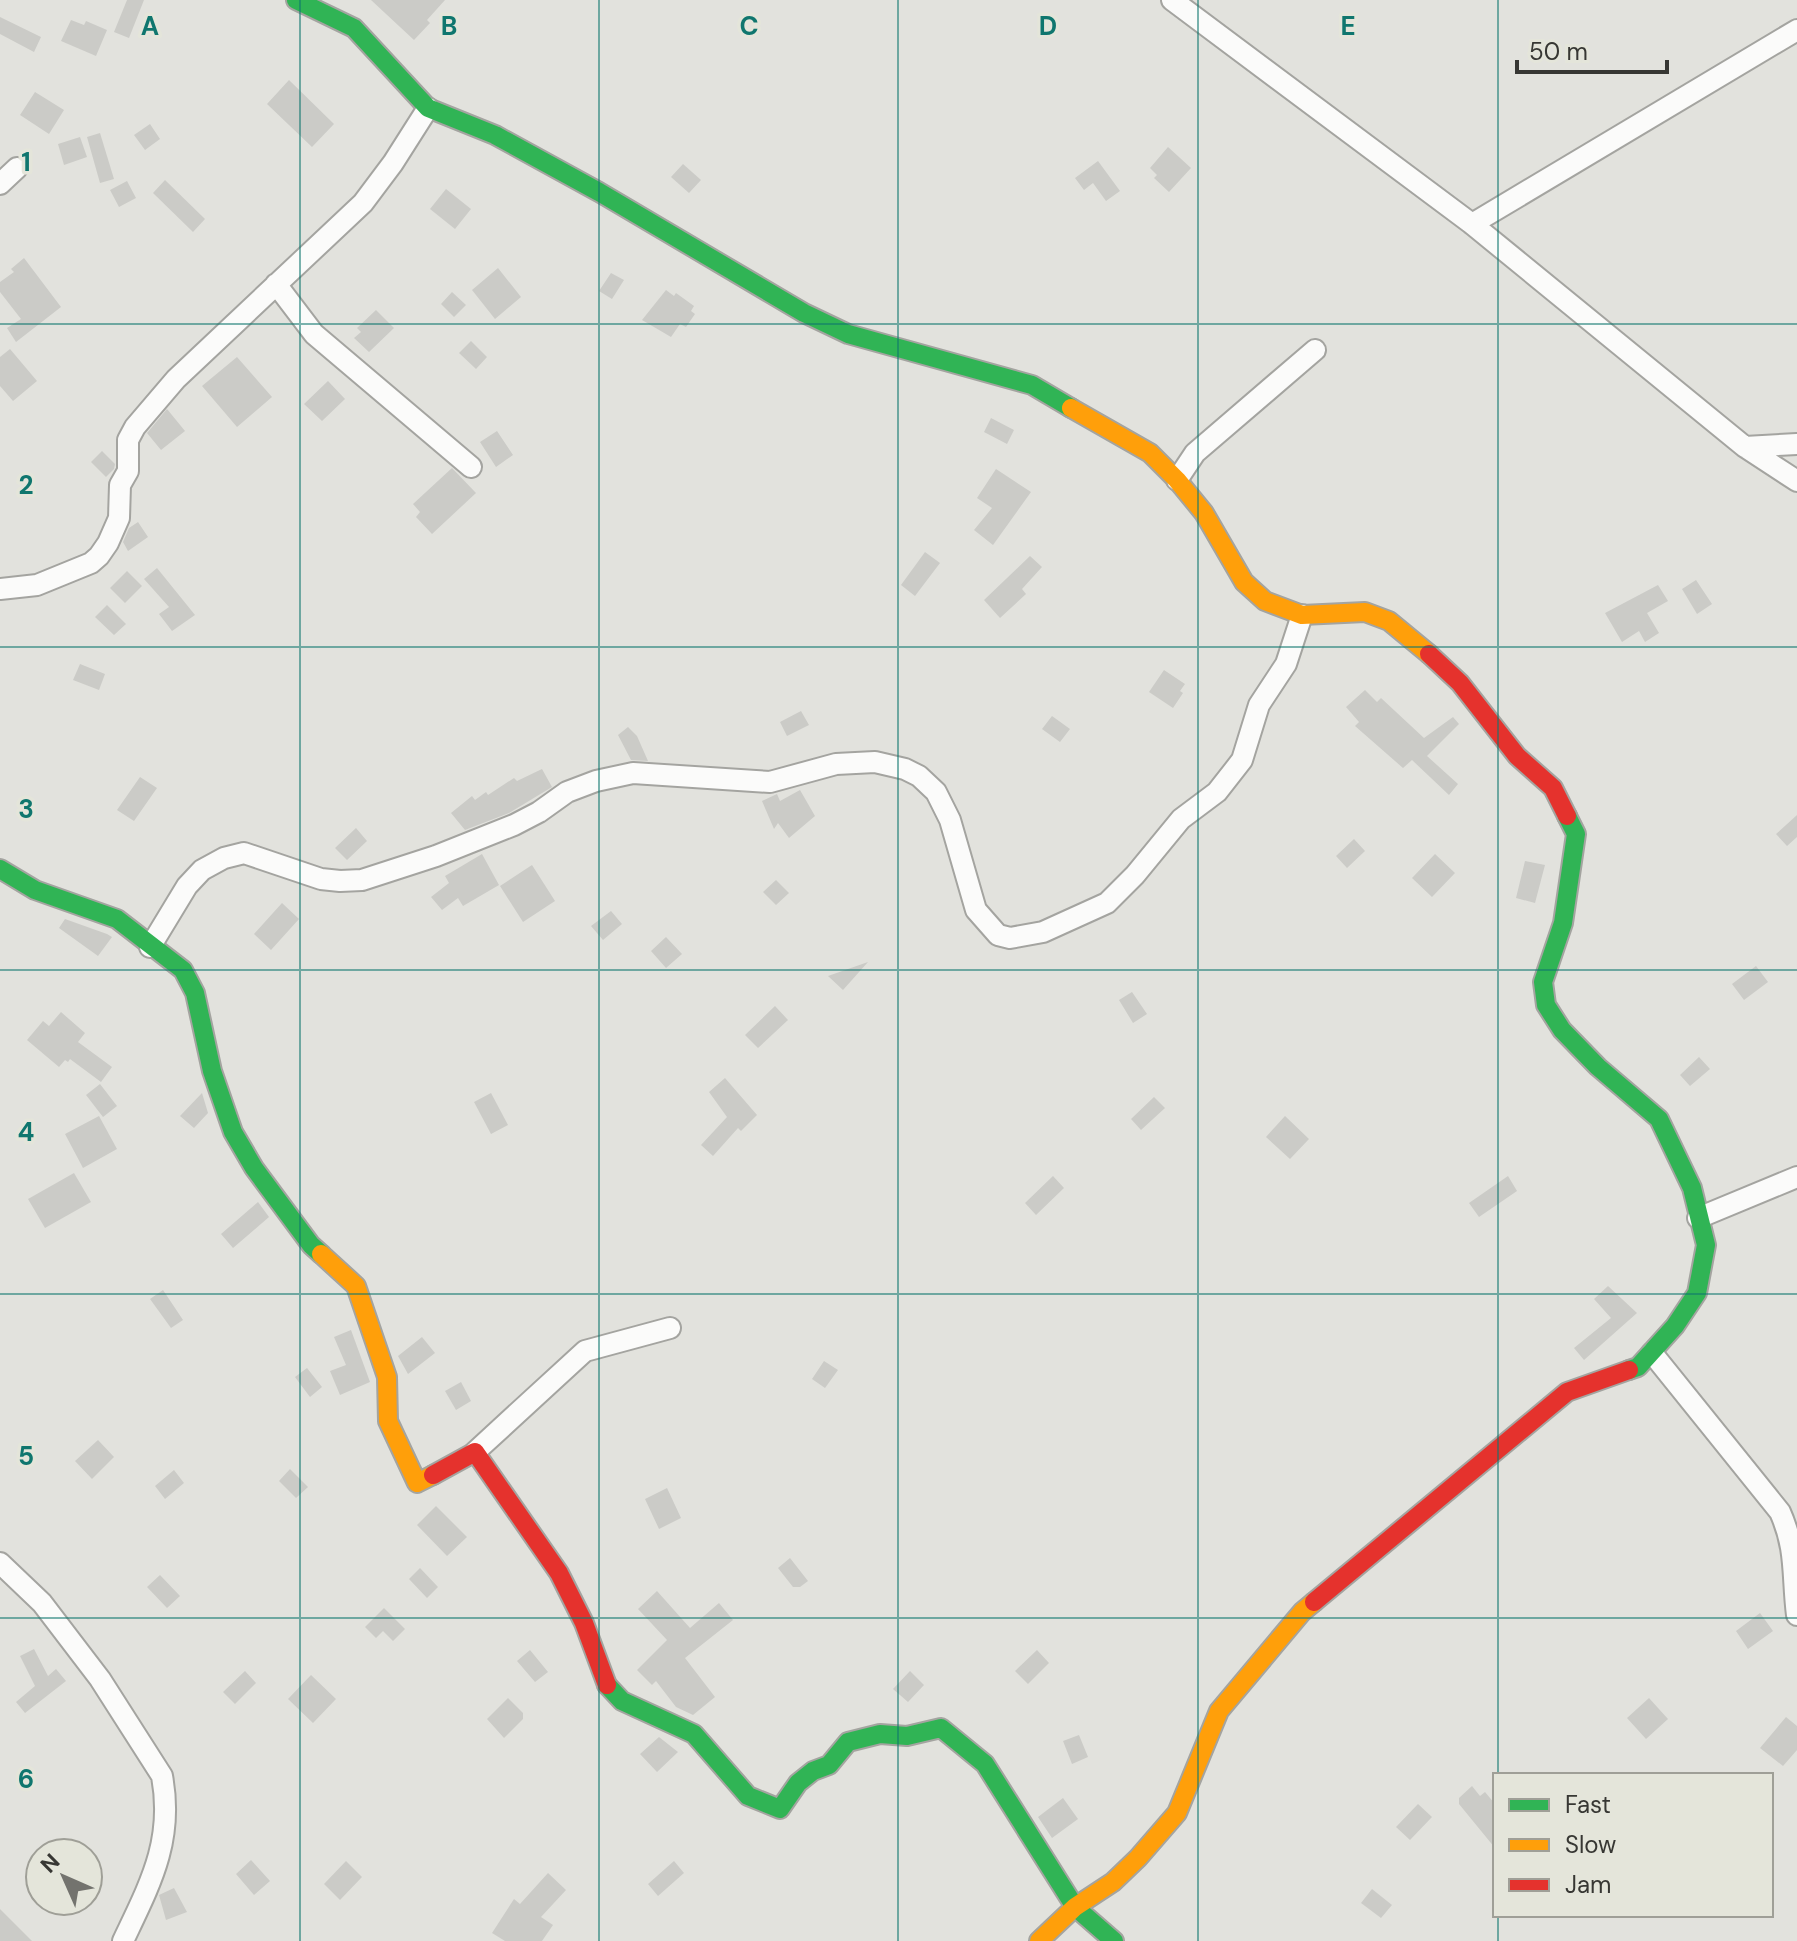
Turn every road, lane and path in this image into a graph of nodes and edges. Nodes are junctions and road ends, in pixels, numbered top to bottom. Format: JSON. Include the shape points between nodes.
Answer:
{"nodes":[{"id":1,"x":296,"y":0,"type":"edge"},
{"id":2,"x":1184,"y":3,"type":"edge"},
{"id":3,"x":1797,"y":30,"type":"edge"},
{"id":4,"x":428,"y":108,"type":"junction"},
{"id":5,"x":17,"y":168,"type":"dead end"},
{"id":6,"x":0,"y":184,"type":"edge"},
{"id":7,"x":1472,"y":224,"type":"junction"},
{"id":8,"x":276,"y":284,"type":"junction"},
{"id":9,"x":1315,"y":350,"type":"dead end"},
{"id":10,"x":1797,"y":444,"type":"edge"},
{"id":11,"x":1745,"y":447,"type":"junction"},
{"id":12,"x":471,"y":467,"type":"dead end"},
{"id":13,"x":1177,"y":480,"type":"junction"},
{"id":14,"x":1797,"y":481,"type":"edge"},
{"id":15,"x":0,"y":589,"type":"edge"},
{"id":16,"x":1302,"y":615,"type":"junction"},
{"id":17,"x":0,"y":869,"type":"edge"},
{"id":18,"x":150,"y":947,"type":"junction"},
{"id":19,"x":1797,"y":1177,"type":"edge"},
{"id":20,"x":1698,"y":1218,"type":"junction"},
{"id":21,"x":670,"y":1328,"type":"dead end"},
{"id":22,"x":1652,"y":1353,"type":"junction"},
{"id":23,"x":475,"y":1452,"type":"junction"},
{"id":24,"x":0,"y":1563,"type":"edge"},
{"id":25,"x":1797,"y":1615,"type":"edge"},
{"id":26,"x":1075,"y":1907,"type":"junction"},
{"id":27,"x":123,"y":1941,"type":"edge"},
{"id":28,"x":1039,"y":1941,"type":"edge"},
{"id":29,"x":1114,"y":1941,"type":"edge"}],
"edges":[{"from":1,"to":4,"type":"street","via":[[354,28]]},
{"from":2,"to":7,"type":"street"},
{"from":3,"to":7,"type":"street"},
{"from":4,"to":8,"type":"street","via":[[363,203]]},
{"from":4,"to":13,"type":"street","via":[[495,135],[848,334],[1032,385],[1150,453]]},
{"from":5,"to":6,"type":"street"},
{"from":7,"to":11,"type":"street"},
{"from":8,"to":12,"type":"street","via":[[314,334]]},
{"from":8,"to":15,"type":"street","via":[[176,379],[135,427],[128,440],[128,471],[120,485],[119,518],[99,556],[37,585]]},
{"from":9,"to":13,"type":"street","via":[[1195,453]]},
{"from":10,"to":11,"type":"street"},
{"from":11,"to":14,"type":"street"},
{"from":13,"to":16,"type":"street","via":[[1204,513],[1244,582],[1265,601]]},
{"from":16,"to":18,"type":"street","via":[[1286,664],[1259,705],[1242,760],[1217,792],[1181,819],[1107,903],[1043,932],[1010,938],[998,935],[983,920],[942,799],[919,776],[875,762],[836,764],[770,782],[633,773],[596,781],[567,792],[514,825],[362,880],[321,879],[244,853],[224,858],[187,886]]},
{"from":16,"to":20,"type":"street","via":[[1365,612],[1389,621],[1460,683],[1506,744],[1553,788],[1576,834],[1563,923],[1543,982],[1546,1005],[1598,1067],[1659,1119],[1692,1188]]},
{"from":17,"to":18,"type":"street","via":[[35,890],[117,919]]},
{"from":18,"to":23,"type":"street","via":[[183,970],[195,993],[212,1071],[243,1150],[311,1245],[356,1286],[387,1377],[388,1421],[417,1483]]},
{"from":19,"to":20,"type":"street"},
{"from":20,"to":22,"type":"street","via":[[1706,1245],[1697,1293]]},
{"from":21,"to":23,"type":"street","via":[[585,1351]]},
{"from":22,"to":25,"type":"street","via":[[1780,1512],[1794,1551]]},
{"from":22,"to":26,"type":"street","via":[[1638,1367],[1567,1392],[1302,1612],[1219,1711],[1177,1813],[1113,1882]]},
{"from":23,"to":26,"type":"street","via":[[559,1573],[609,1690],[622,1701],[694,1734],[748,1796],[780,1809],[798,1783],[829,1765],[848,1742],[941,1728],[985,1764]]},
{"from":24,"to":27,"type":"street","via":[[42,1603],[100,1679],[162,1776],[163,1845]]},
{"from":26,"to":28,"type":"street"},
{"from":26,"to":29,"type":"street"}]}
